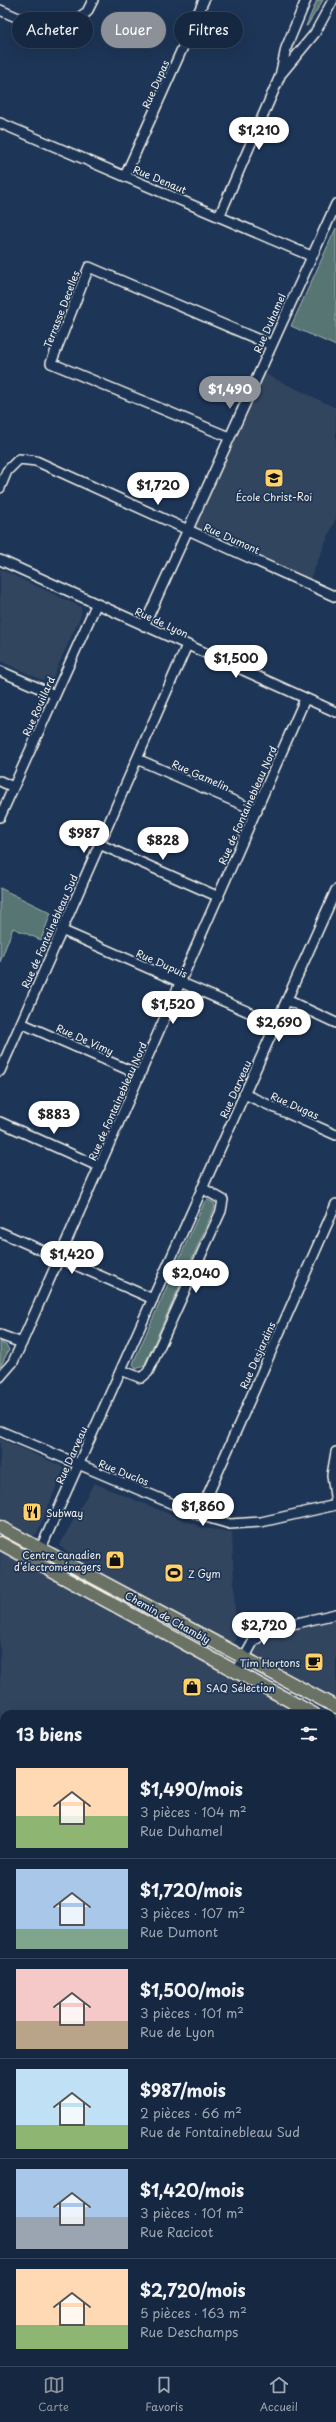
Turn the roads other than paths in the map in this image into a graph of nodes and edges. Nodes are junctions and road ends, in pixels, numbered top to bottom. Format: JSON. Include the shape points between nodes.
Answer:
{"nodes":[{"id":1,"x":93,"y":0,"type":"edge"},
{"id":2,"x":204,"y":0,"type":"edge"},
{"id":3,"x":306,"y":0,"type":"edge"},
{"id":4,"x":333,"y":0,"type":"edge"},
{"id":5,"x":0,"y":10,"type":"edge"},
{"id":6,"x":280,"y":76,"type":"junction"},
{"id":7,"x":0,"y":122,"type":"edge"},
{"id":8,"x":125,"y":176,"type":"junction"},
{"id":9,"x":336,"y":204,"type":"edge"},
{"id":10,"x":219,"y":217,"type":"junction"},
{"id":11,"x":311,"y":256,"type":"junction"},
{"id":12,"x":271,"y":345,"type":"junction"},
{"id":13,"x":229,"y":437,"type":"junction"},
{"id":14,"x":0,"y":488,"type":"edge"},
{"id":15,"x":188,"y":532,"type":"junction"},
{"id":16,"x":0,"y":560,"type":"edge"},
{"id":17,"x":336,"y":597,"type":"edge"},
{"id":18,"x":96,"y":605,"type":"junction"},
{"id":19,"x":144,"y":626,"type":"junction"},
{"id":20,"x":187,"y":645,"type":"junction"},
{"id":21,"x":0,"y":671,"type":"edge"},
{"id":22,"x":55,"y":695,"type":"junction"},
{"id":23,"x":305,"y":699,"type":"junction"},
{"id":24,"x":336,"y":712,"type":"edge"},
{"id":25,"x":137,"y":758,"type":"junction"},
{"id":26,"x":0,"y":781,"type":"edge"},
{"id":27,"x":14,"y":787,"type":"junction"},
{"id":28,"x":257,"y":811,"type":"junction"},
{"id":29,"x":0,"y":817,"type":"edge"},
{"id":30,"x":99,"y":844,"type":"junction"},
{"id":31,"x":336,"y":890,"type":"edge"},
{"id":32,"x":219,"y":897,"type":"junction"},
{"id":33,"x":61,"y":930,"type":"junction"},
{"id":34,"x":180,"y":983,"type":"junction"},
{"id":35,"x":286,"y":1000,"type":"junction"},
{"id":36,"x":21,"y":1023,"type":"junction"},
{"id":37,"x":336,"y":1023,"type":"edge"},
{"id":38,"x":276,"y":1024,"type":"junction"},
{"id":39,"x":0,"y":1071,"type":"edge"},
{"id":40,"x":140,"y":1075,"type":"junction"},
{"id":41,"x":244,"y":1094,"type":"junction"},
{"id":42,"x":0,"y":1122,"type":"edge"},
{"id":43,"x":336,"y":1135,"type":"edge"},
{"id":44,"x":100,"y":1166,"type":"junction"},
{"id":45,"x":202,"y":1188,"type":"junction"},
{"id":46,"x":336,"y":1204,"type":"edge"},
{"id":47,"x":0,"y":1232,"type":"edge"},
{"id":48,"x":59,"y":1258,"type":"junction"},
{"id":49,"x":153,"y":1299,"type":"junction"},
{"id":50,"x":0,"y":1335,"type":"edge"},
{"id":51,"x":22,"y":1343,"type":"junction"},
{"id":52,"x":121,"y":1370,"type":"junction"},
{"id":53,"x":0,"y":1377,"type":"edge"},
{"id":54,"x":0,"y":1432,"type":"edge"},
{"id":55,"x":336,"y":1452,"type":"edge"},
{"id":56,"x":78,"y":1465,"type":"junction"},
{"id":57,"x":336,"y":1505,"type":"edge"},
{"id":58,"x":199,"y":1515,"type":"junction"},
{"id":59,"x":0,"y":1527,"type":"edge"},
{"id":60,"x":0,"y":1543,"type":"edge"},
{"id":61,"x":41,"y":1548,"type":"junction"},
{"id":62,"x":336,"y":1614,"type":"edge"},
{"id":63,"x":244,"y":1659,"type":"junction"},
{"id":64,"x":236,"y":1673,"type":"junction"},
{"id":65,"x":336,"y":1707,"type":"edge"},
{"id":66,"x":306,"y":1710,"type":"edge"}],
"edges":[{"from":1,"to":5,"type":"street","via":[[87,12],[67,26],[44,29]]},
{"from":2,"to":8,"type":"street","name":"Rue Dupas"},
{"from":3,"to":6,"type":"street","via":[[286,48]]},
{"from":4,"to":6,"type":"street","via":[[314,33]]},
{"from":6,"to":10,"type":"street"},
{"from":7,"to":8,"type":"street","name":"Rue Denaut"},
{"from":8,"to":10,"type":"street","name":"Rue Denaut"},
{"from":9,"to":11,"type":"street","name":"Rue Duhamel"},
{"from":10,"to":11,"type":"street","name":"Rue Denaut"},
{"from":11,"to":12,"type":"street","name":"Rue Duhamel"},
{"from":12,"to":13,"type":"street","name":"Rue Duhamel"},
{"from":12,"to":13,"type":"street","name":"Terrasse Decelles","via":[[89,267],[51,363]]},
{"from":13,"to":15,"type":"street","name":"Rue Duhamel"},
{"from":14,"to":15,"type":"street","name":"Rue Dumont","via":[[7,471],[19,459],[36,461]]},
{"from":15,"to":17,"type":"street","name":"Rue Dumont"},
{"from":15,"to":19,"type":"street","name":"Rue Duhamel"},
{"from":16,"to":18,"type":"street","name":"Rue de Lyon"},
{"from":18,"to":19,"type":"street","name":"Rue de Lyon"},
{"from":18,"to":22,"type":"street","name":"Rue Rouillard"},
{"from":19,"to":20,"type":"street","name":"Rue de Lyon"},
{"from":20,"to":23,"type":"street","name":"Rue de Lyon"},
{"from":20,"to":25,"type":"street","name":"Rue de Fontainebleau Sud"},
{"from":21,"to":22,"type":"street"},
{"from":22,"to":27,"type":"street","name":"Rue Rouillard"},
{"from":23,"to":24,"type":"street","name":"Rue de Lyon"},
{"from":23,"to":28,"type":"street","name":"Rue de Fontainebleau Nord"},
{"from":25,"to":28,"type":"street","name":"Rue Gamelin"},
{"from":25,"to":30,"type":"street","name":"Rue de Fontainebleau Sud"},
{"from":26,"to":27,"type":"street"},
{"from":27,"to":29,"type":"street","name":"Rue Rouillard"},
{"from":28,"to":32,"type":"street","name":"Rue de Fontainebleau Nord"},
{"from":30,"to":32,"type":"street"},
{"from":30,"to":33,"type":"street","name":"Rue de Fontainebleau Sud"},
{"from":31,"to":35,"type":"street","name":"Rue Darveau"},
{"from":32,"to":34,"type":"street","name":"Rue de Fontainebleau Nord"},
{"from":33,"to":34,"type":"street","name":"Rue Dupuis"},
{"from":33,"to":36,"type":"street","name":"Rue de Fontainebleau Sud"},
{"from":34,"to":38,"type":"street","name":"Rue Dupuis"},
{"from":34,"to":40,"type":"street","name":"Rue de Fontainebleau Nord"},
{"from":35,"to":37,"type":"street"},
{"from":35,"to":38,"type":"street","name":"Rue Darveau"},
{"from":36,"to":39,"type":"street","name":"Rue de Fontainebleau Sud"},
{"from":36,"to":40,"type":"street","name":"Rue De Vimy"},
{"from":38,"to":41,"type":"street","name":"Rue Darveau"},
{"from":40,"to":44,"type":"street","name":"Rue de Fontainebleau Nord"},
{"from":41,"to":43,"type":"street","name":"Rue Dugas"},
{"from":41,"to":45,"type":"street","name":"Rue Darveau"},
{"from":42,"to":44,"type":"street"},
{"from":44,"to":48,"type":"street","name":"Rue de Fontainebleau Nord"},
{"from":45,"to":49,"type":"street","name":"Rue Darveau"},
{"from":45,"to":52,"type":"street","via":[[221,1198],[223,1207],[148,1372],[141,1378]]},
{"from":46,"to":58,"type":"street","name":"Rue Desjardins"},
{"from":47,"to":48,"type":"street"},
{"from":48,"to":49,"type":"street"},
{"from":48,"to":51,"type":"street","name":"Rue de Fontainebleau Nord"},
{"from":49,"to":52,"type":"street","name":"Rue Darveau"},
{"from":50,"to":51,"type":"street"},
{"from":51,"to":53,"type":"street","name":"Rue de Fontainebleau Nord","via":[[13,1362]]},
{"from":52,"to":56,"type":"street","name":"Rue Darveau"},
{"from":54,"to":56,"type":"street","name":"Rue Duclos"},
{"from":55,"to":57,"type":"street","via":[[332,1475]]},
{"from":56,"to":58,"type":"street","name":"Rue Duclos"},
{"from":56,"to":61,"type":"street","name":"Rue Darveau"},
{"from":57,"to":58,"type":"street","name":"Rue Duclos","via":[[261,1522],[230,1524]]},
{"from":59,"to":61,"type":"main road","name":"Chemin de Chambly"},
{"from":60,"to":64,"type":"main road","name":"Chemin de Chambly"},
{"from":61,"to":63,"type":"main road","name":"Chemin de Chambly"},
{"from":62,"to":63,"type":"street","via":[[268,1630],[253,1642]]},
{"from":63,"to":64,"type":"street"},
{"from":63,"to":65,"type":"main road","name":"Chemin de Chambly"},
{"from":64,"to":66,"type":"main road","name":"Chemin de Chambly"}]}
